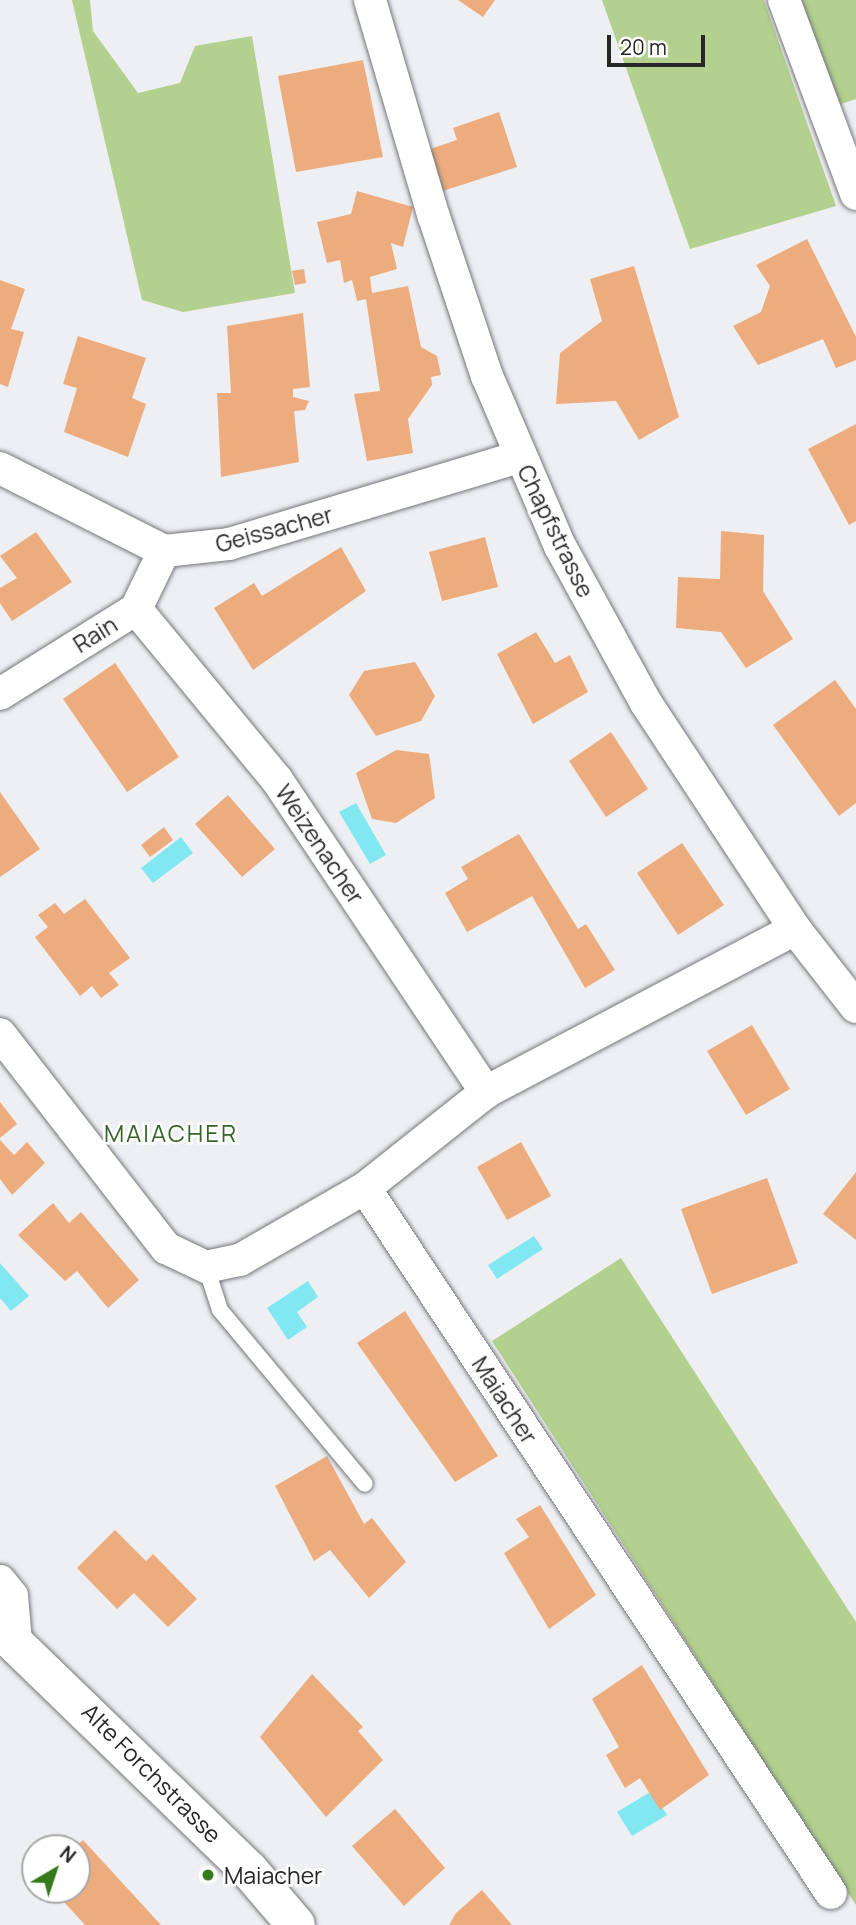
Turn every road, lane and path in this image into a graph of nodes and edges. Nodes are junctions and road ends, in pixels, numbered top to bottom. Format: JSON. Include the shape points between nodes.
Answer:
{"nodes":[{"id":1,"x":370,"y":0,"type":"edge"},
{"id":2,"x":784,"y":0,"type":"edge"},
{"id":3,"x":856,"y":194,"type":"edge"},
{"id":4,"x":519,"y":457,"type":"junction"},
{"id":5,"x":0,"y":468,"type":"edge"},
{"id":6,"x":164,"y":551,"type":"junction"},
{"id":7,"x":136,"y":609,"type":"junction"},
{"id":8,"x":0,"y":694,"type":"edge"},
{"id":9,"x":795,"y":929,"type":"junction"},
{"id":10,"x":842,"y":965,"type":"edge"},
{"id":11,"x":856,"y":1007,"type":"edge"},
{"id":12,"x":0,"y":1034,"type":"edge"},
{"id":13,"x":486,"y":1092,"type":"junction"},
{"id":14,"x":365,"y":1188,"type":"junction"},
{"id":15,"x":206,"y":1267,"type":"junction"},
{"id":16,"x":365,"y":1484,"type":"dead end"},
{"id":17,"x":0,"y":1581,"type":"edge"},
{"id":18,"x":8,"y":1635,"type":"edge"},
{"id":19,"x":831,"y":1893,"type":"dead end"},
{"id":20,"x":296,"y":1925,"type":"edge"}],
"edges":[{"from":1,"to":4,"type":"street","name":"Chapfstrasse","via":[[434,217]]},
{"from":2,"to":3,"type":"street"},
{"from":4,"to":6,"type":"street","name":"Geissacher","via":[[229,544]]},
{"from":4,"to":9,"type":"street","name":"Chapfstrasse","via":[[646,704]]},
{"from":5,"to":6,"type":"street"},
{"from":6,"to":7,"type":"street","name":"Rain"},
{"from":7,"to":8,"type":"street","name":"Rain"},
{"from":7,"to":13,"type":"street","name":"Weizenacher","via":[[277,780]]},
{"from":9,"to":10,"type":"street","name":"Chapfstrasse"},
{"from":9,"to":13,"type":"street"},
{"from":10,"to":11,"type":"street","name":"Chapfstrasse"},
{"from":12,"to":15,"type":"street","via":[[166,1248]]},
{"from":13,"to":14,"type":"street"},
{"from":14,"to":15,"type":"street","via":[[240,1260]]},
{"from":14,"to":19,"type":"street","name":"Maiacher"},
{"from":15,"to":16,"type":"lane","via":[[220,1310]]},
{"from":17,"to":18,"type":"street","via":[[12,1596]]},
{"from":18,"to":20,"type":"street","name":"Alte Forchstrasse","via":[[249,1870]]}]}
